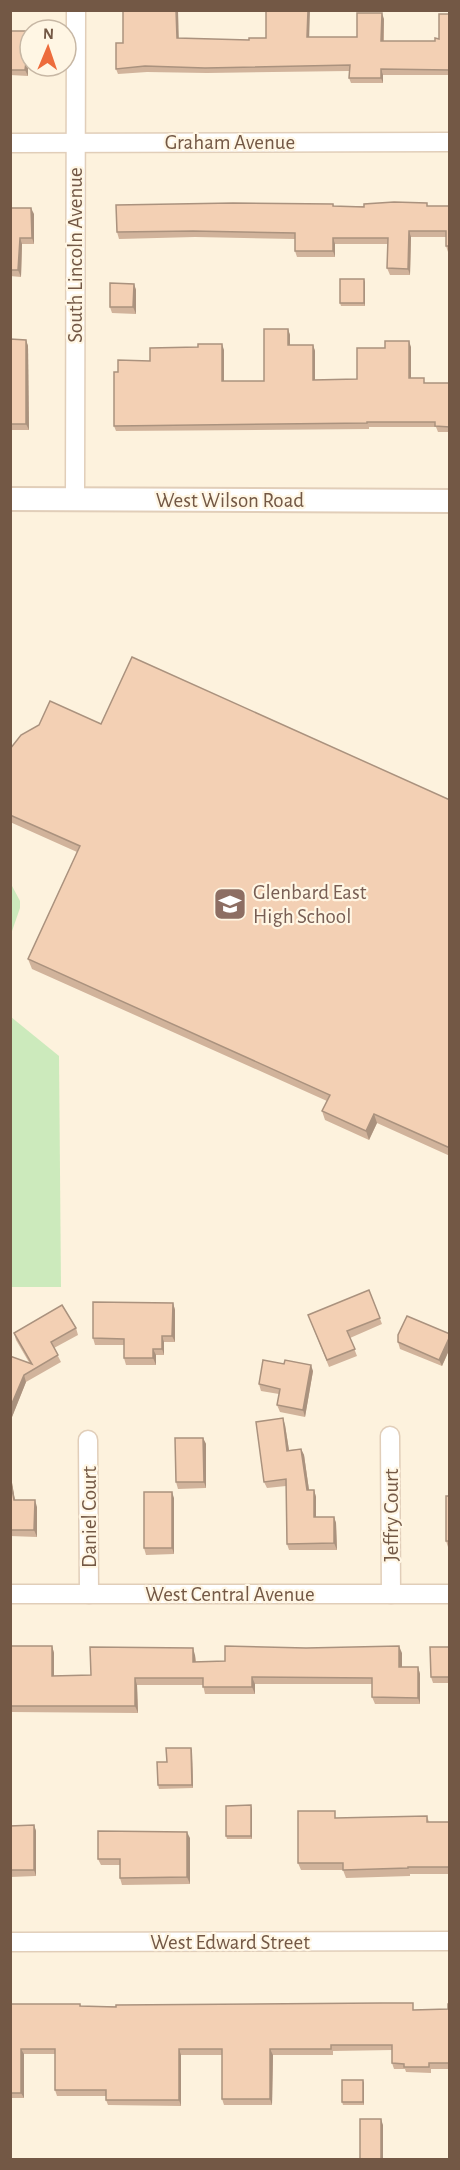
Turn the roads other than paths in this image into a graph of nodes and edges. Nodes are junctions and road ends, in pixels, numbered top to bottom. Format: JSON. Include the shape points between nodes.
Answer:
{"nodes":[{"id":1,"x":76,"y":10,"type":"edge"},
{"id":2,"x":450,"y":142,"type":"edge"},
{"id":3,"x":10,"y":143,"type":"edge"},
{"id":4,"x":76,"y":143,"type":"junction"},
{"id":5,"x":10,"y":499,"type":"edge"},
{"id":6,"x":75,"y":499,"type":"junction"},
{"id":7,"x":450,"y":501,"type":"edge"},
{"id":8,"x":390,"y":1436,"type":"dead end"},
{"id":9,"x":88,"y":1440,"type":"dead end"},
{"id":10,"x":10,"y":1594,"type":"edge"},
{"id":11,"x":89,"y":1594,"type":"junction"},
{"id":12,"x":391,"y":1594,"type":"junction"},
{"id":13,"x":450,"y":1594,"type":"edge"},
{"id":14,"x":450,"y":1941,"type":"edge"},
{"id":15,"x":10,"y":1942,"type":"edge"}],
"edges":[{"from":1,"to":4,"type":"street","name":"South Lincoln Avenue"},
{"from":2,"to":4,"type":"street","name":"Graham Avenue"},
{"from":3,"to":4,"type":"street","name":"Graham Avenue"},
{"from":4,"to":6,"type":"street","name":"South Lincoln Avenue"},
{"from":5,"to":6,"type":"street","name":"West Wilson Road"},
{"from":6,"to":7,"type":"street","name":"West Wilson Road"},
{"from":8,"to":12,"type":"street","name":"Jeffry Court"},
{"from":9,"to":11,"type":"street","name":"Daniel Court"},
{"from":10,"to":11,"type":"street","name":"West Central Avenue"},
{"from":11,"to":12,"type":"street","name":"West Central Avenue"},
{"from":12,"to":13,"type":"street","name":"West Central Avenue"},
{"from":14,"to":15,"type":"street","name":"West Edward Street"}]}
